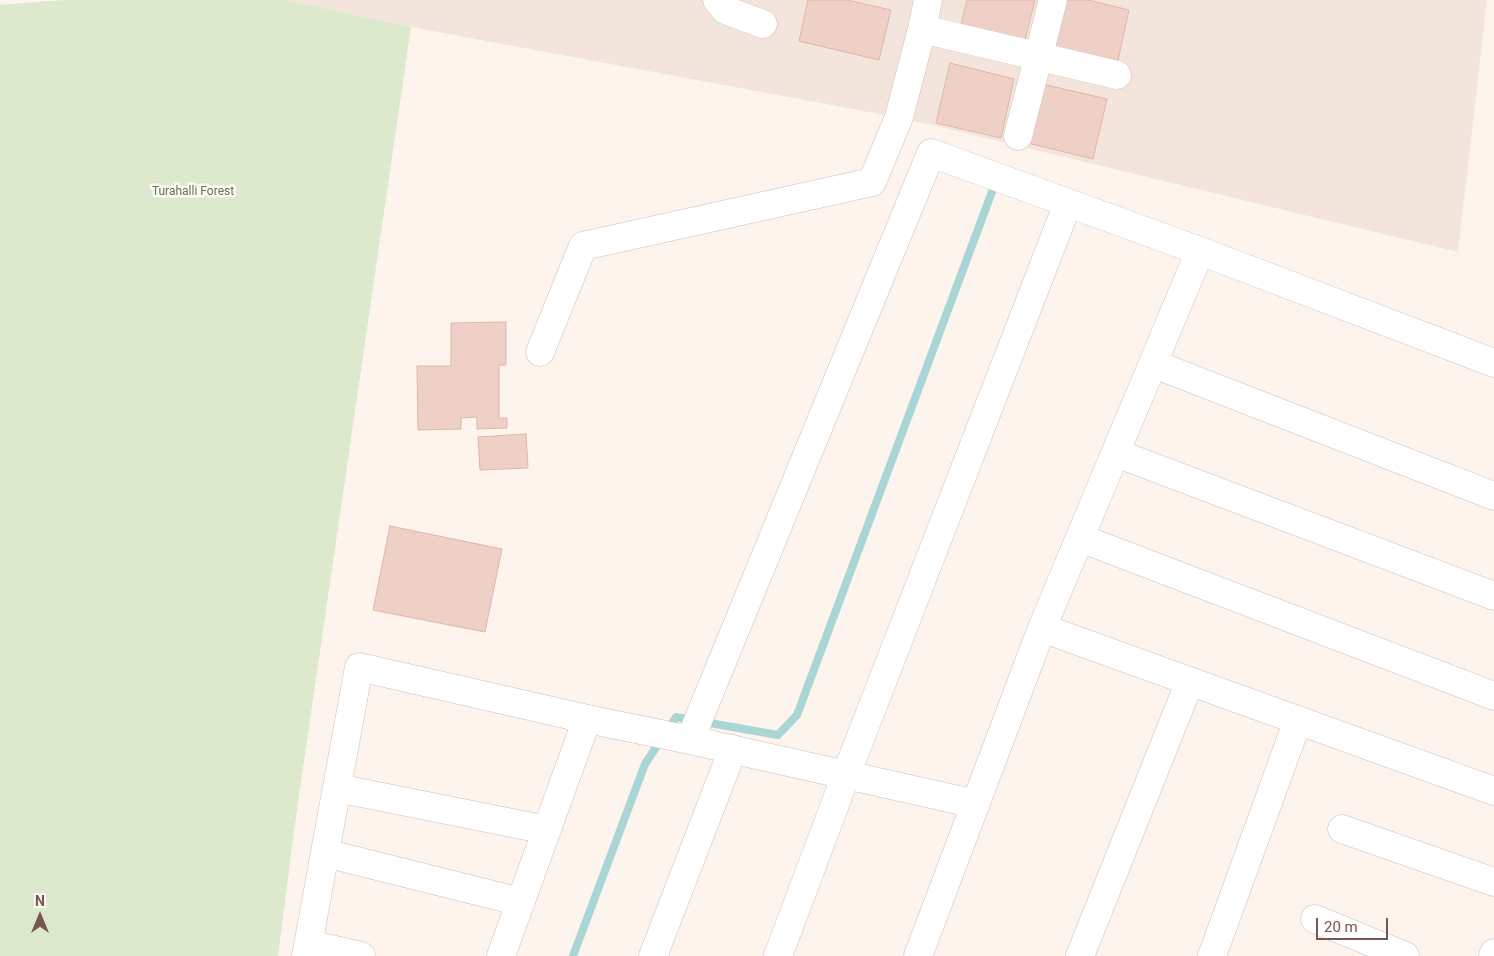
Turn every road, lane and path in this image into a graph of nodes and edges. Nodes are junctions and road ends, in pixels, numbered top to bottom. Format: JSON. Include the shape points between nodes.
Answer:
{"nodes":[{"id":1,"x":717,"y":0,"type":"edge"},
{"id":2,"x":928,"y":0,"type":"edge"},
{"id":3,"x":1053,"y":0,"type":"edge"},
{"id":4,"x":763,"y":24,"type":"dead end"},
{"id":5,"x":922,"y":29,"type":"junction"},
{"id":6,"x":1037,"y":57,"type":"junction"},
{"id":7,"x":1117,"y":75,"type":"dead end"},
{"id":8,"x":1018,"y":136,"type":"dead end"},
{"id":9,"x":1068,"y":203,"type":"junction"},
{"id":10,"x":1200,"y":251,"type":"junction"},
{"id":11,"x":540,"y":352,"type":"dead end"},
{"id":12,"x":1494,"y":362,"type":"edge"},
{"id":13,"x":1154,"y":364,"type":"junction"},
{"id":14,"x":1116,"y":453,"type":"junction"},
{"id":15,"x":1494,"y":496,"type":"edge"},
{"id":16,"x":1080,"y":538,"type":"junction"},
{"id":17,"x":1494,"y":596,"type":"edge"},
{"id":18,"x":1042,"y":628,"type":"junction"},
{"id":19,"x":1190,"y":681,"type":"junction"},
{"id":20,"x":1494,"y":696,"type":"edge"},
{"id":21,"x":587,"y":719,"type":"junction"},
{"id":22,"x":1298,"y":720,"type":"junction"},
{"id":23,"x":690,"y":740,"type":"junction"},
{"id":24,"x":733,"y":749,"type":"junction"},
{"id":25,"x":846,"y":775,"type":"junction"},
{"id":26,"x":337,"y":788,"type":"junction"},
{"id":27,"x":1494,"y":791,"type":"edge"},
{"id":28,"x":976,"y":804,"type":"junction"},
{"id":29,"x":1342,"y":829,"type":"dead end"},
{"id":30,"x":547,"y":830,"type":"junction"},
{"id":31,"x":325,"y":853,"type":"junction"},
{"id":32,"x":1494,"y":882,"type":"edge"},
{"id":33,"x":521,"y":902,"type":"junction"},
{"id":34,"x":1315,"y":919,"type":"dead end"},
{"id":35,"x":307,"y":950,"type":"edge"},
{"id":36,"x":360,"y":956,"type":"edge"},
{"id":37,"x":501,"y":956,"type":"edge"},
{"id":38,"x":653,"y":956,"type":"edge"},
{"id":39,"x":778,"y":956,"type":"edge"},
{"id":40,"x":918,"y":956,"type":"edge"},
{"id":41,"x":1080,"y":956,"type":"edge"},
{"id":42,"x":1212,"y":956,"type":"edge"},
{"id":43,"x":1405,"y":956,"type":"edge"}],
"edges":[{"from":1,"to":4,"type":"street","via":[[725,10]]},
{"from":2,"to":5,"type":"street"},
{"from":3,"to":6,"type":"street"},
{"from":5,"to":6,"type":"street"},
{"from":5,"to":11,"type":"street","via":[[898,117],[872,182],[584,246]]},
{"from":6,"to":7,"type":"street"},
{"from":6,"to":8,"type":"street"},
{"from":9,"to":10,"type":"street"},
{"from":9,"to":23,"type":"street","via":[[931,153]]},
{"from":9,"to":25,"type":"street"},
{"from":10,"to":12,"type":"street"},
{"from":10,"to":13,"type":"street"},
{"from":13,"to":14,"type":"street"},
{"from":13,"to":15,"type":"street"},
{"from":14,"to":16,"type":"street"},
{"from":14,"to":17,"type":"street"},
{"from":16,"to":18,"type":"street"},
{"from":16,"to":20,"type":"street"},
{"from":18,"to":19,"type":"street"},
{"from":18,"to":28,"type":"street"},
{"from":19,"to":22,"type":"street"},
{"from":19,"to":41,"type":"street"},
{"from":21,"to":23,"type":"street"},
{"from":21,"to":26,"type":"street","via":[[359,667]]},
{"from":21,"to":30,"type":"street"},
{"from":22,"to":27,"type":"street"},
{"from":22,"to":42,"type":"street"},
{"from":23,"to":24,"type":"street"},
{"from":24,"to":25,"type":"street"},
{"from":24,"to":38,"type":"street"},
{"from":25,"to":28,"type":"street"},
{"from":25,"to":39,"type":"street"},
{"from":26,"to":30,"type":"street"},
{"from":26,"to":31,"type":"street"},
{"from":28,"to":40,"type":"street"},
{"from":29,"to":32,"type":"street"},
{"from":30,"to":33,"type":"street"},
{"from":31,"to":33,"type":"street"},
{"from":31,"to":35,"type":"street"},
{"from":33,"to":37,"type":"street"},
{"from":34,"to":43,"type":"street"},
{"from":35,"to":36,"type":"street"}]}
